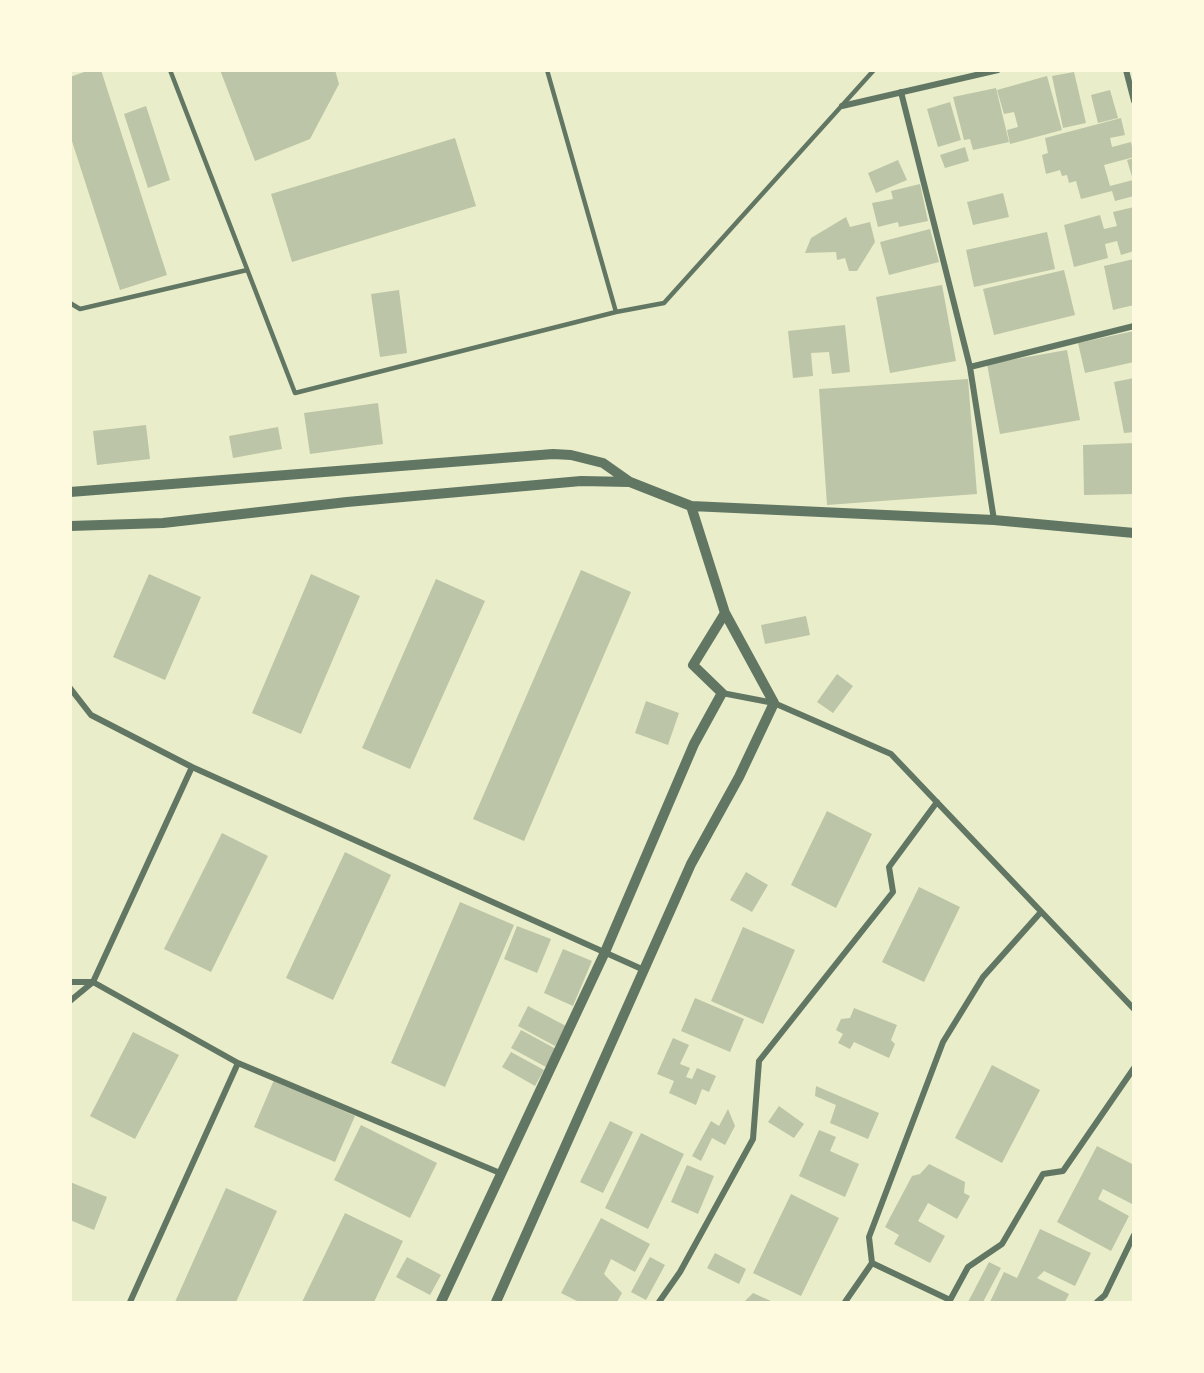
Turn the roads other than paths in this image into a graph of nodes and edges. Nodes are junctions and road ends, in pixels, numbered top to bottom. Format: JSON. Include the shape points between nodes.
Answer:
{"nodes":[{"id":1,"x":170,"y":70,"type":"edge"},
{"id":2,"x":547,"y":70,"type":"edge"},
{"id":3,"x":873,"y":70,"type":"edge"},
{"id":4,"x":998,"y":70,"type":"edge"},
{"id":5,"x":1126,"y":70,"type":"edge"},
{"id":6,"x":901,"y":92,"type":"junction"},
{"id":7,"x":1134,"y":101,"type":"edge"},
{"id":8,"x":842,"y":106,"type":"junction"},
{"id":9,"x":247,"y":270,"type":"junction"},
{"id":10,"x":70,"y":303,"type":"edge"},
{"id":11,"x":616,"y":312,"type":"junction"},
{"id":12,"x":1134,"y":326,"type":"edge"},
{"id":13,"x":970,"y":367,"type":"junction"},
{"id":14,"x":630,"y":482,"type":"junction"},
{"id":15,"x":70,"y":492,"type":"edge"},
{"id":16,"x":691,"y":506,"type":"junction"},
{"id":17,"x":994,"y":520,"type":"junction"},
{"id":18,"x":70,"y":526,"type":"edge"},
{"id":19,"x":1134,"y":533,"type":"edge"},
{"id":20,"x":725,"y":613,"type":"junction"},
{"id":21,"x":70,"y":688,"type":"edge"},
{"id":22,"x":722,"y":693,"type":"junction"},
{"id":23,"x":774,"y":703,"type":"junction"},
{"id":24,"x":192,"y":767,"type":"junction"},
{"id":25,"x":937,"y":802,"type":"junction"},
{"id":26,"x":1041,"y":912,"type":"junction"},
{"id":27,"x":605,"y":952,"type":"junction"},
{"id":28,"x":644,"y":970,"type":"junction"},
{"id":29,"x":70,"y":982,"type":"edge"},
{"id":30,"x":93,"y":982,"type":"junction"},
{"id":31,"x":70,"y":1001,"type":"edge"},
{"id":32,"x":1134,"y":1009,"type":"edge"},
{"id":33,"x":238,"y":1063,"type":"junction"},
{"id":34,"x":1134,"y":1068,"type":"edge"},
{"id":35,"x":500,"y":1173,"type":"junction"},
{"id":36,"x":1134,"y":1235,"type":"edge"},
{"id":37,"x":872,"y":1263,"type":"junction"},
{"id":38,"x":950,"y":1301,"type":"edge"},
{"id":39,"x":130,"y":1302,"type":"edge"},
{"id":40,"x":441,"y":1302,"type":"edge"},
{"id":41,"x":496,"y":1302,"type":"edge"},
{"id":42,"x":658,"y":1302,"type":"edge"},
{"id":43,"x":844,"y":1302,"type":"edge"},
{"id":44,"x":1097,"y":1302,"type":"edge"}],
"edges":[{"from":1,"to":9,"type":"lane"},
{"from":2,"to":11,"type":"lane"},
{"from":3,"to":8,"type":"lane"},
{"from":4,"to":6,"type":"street"},
{"from":5,"to":7,"type":"street"},
{"from":6,"to":8,"type":"street"},
{"from":6,"to":13,"type":"street"},
{"from":8,"to":11,"type":"lane","via":[[664,303]]},
{"from":9,"to":10,"type":"lane","via":[[80,309]]},
{"from":9,"to":11,"type":"lane","via":[[295,393]]},
{"from":12,"to":13,"type":"street"},
{"from":13,"to":17,"type":"street"},
{"from":14,"to":15,"type":"street","via":[[603,463],[552,454]]},
{"from":14,"to":16,"type":"street"},
{"from":14,"to":18,"type":"street","via":[[581,481],[163,523]]},
{"from":16,"to":17,"type":"street"},
{"from":16,"to":20,"type":"street"},
{"from":17,"to":19,"type":"street"},
{"from":20,"to":22,"type":"street","via":[[693,665]]},
{"from":20,"to":23,"type":"street"},
{"from":21,"to":24,"type":"street","via":[[91,715]]},
{"from":22,"to":23,"type":"street"},
{"from":22,"to":27,"type":"street","via":[[694,744]]},
{"from":23,"to":25,"type":"street","via":[[891,754]]},
{"from":23,"to":28,"type":"street","via":[[691,864]]},
{"from":24,"to":27,"type":"street"},
{"from":24,"to":30,"type":"street"},
{"from":25,"to":26,"type":"street"},
{"from":25,"to":42,"type":"street","via":[[890,867],[893,892],[759,1061],[753,1139],[680,1272]]},
{"from":26,"to":32,"type":"street"},
{"from":26,"to":37,"type":"street","via":[[983,977],[943,1042],[869,1237]]},
{"from":27,"to":28,"type":"street"},
{"from":27,"to":35,"type":"street"},
{"from":28,"to":41,"type":"street"},
{"from":29,"to":30,"type":"street"},
{"from":30,"to":31,"type":"street"},
{"from":30,"to":33,"type":"street"},
{"from":33,"to":35,"type":"street"},
{"from":33,"to":39,"type":"street"},
{"from":34,"to":38,"type":"street","via":[[1063,1171],[1043,1174],[1002,1244],[968,1267]]},
{"from":35,"to":40,"type":"street"},
{"from":36,"to":44,"type":"street","via":[[1105,1295]]},
{"from":37,"to":38,"type":"street"},
{"from":37,"to":43,"type":"street"}]}
